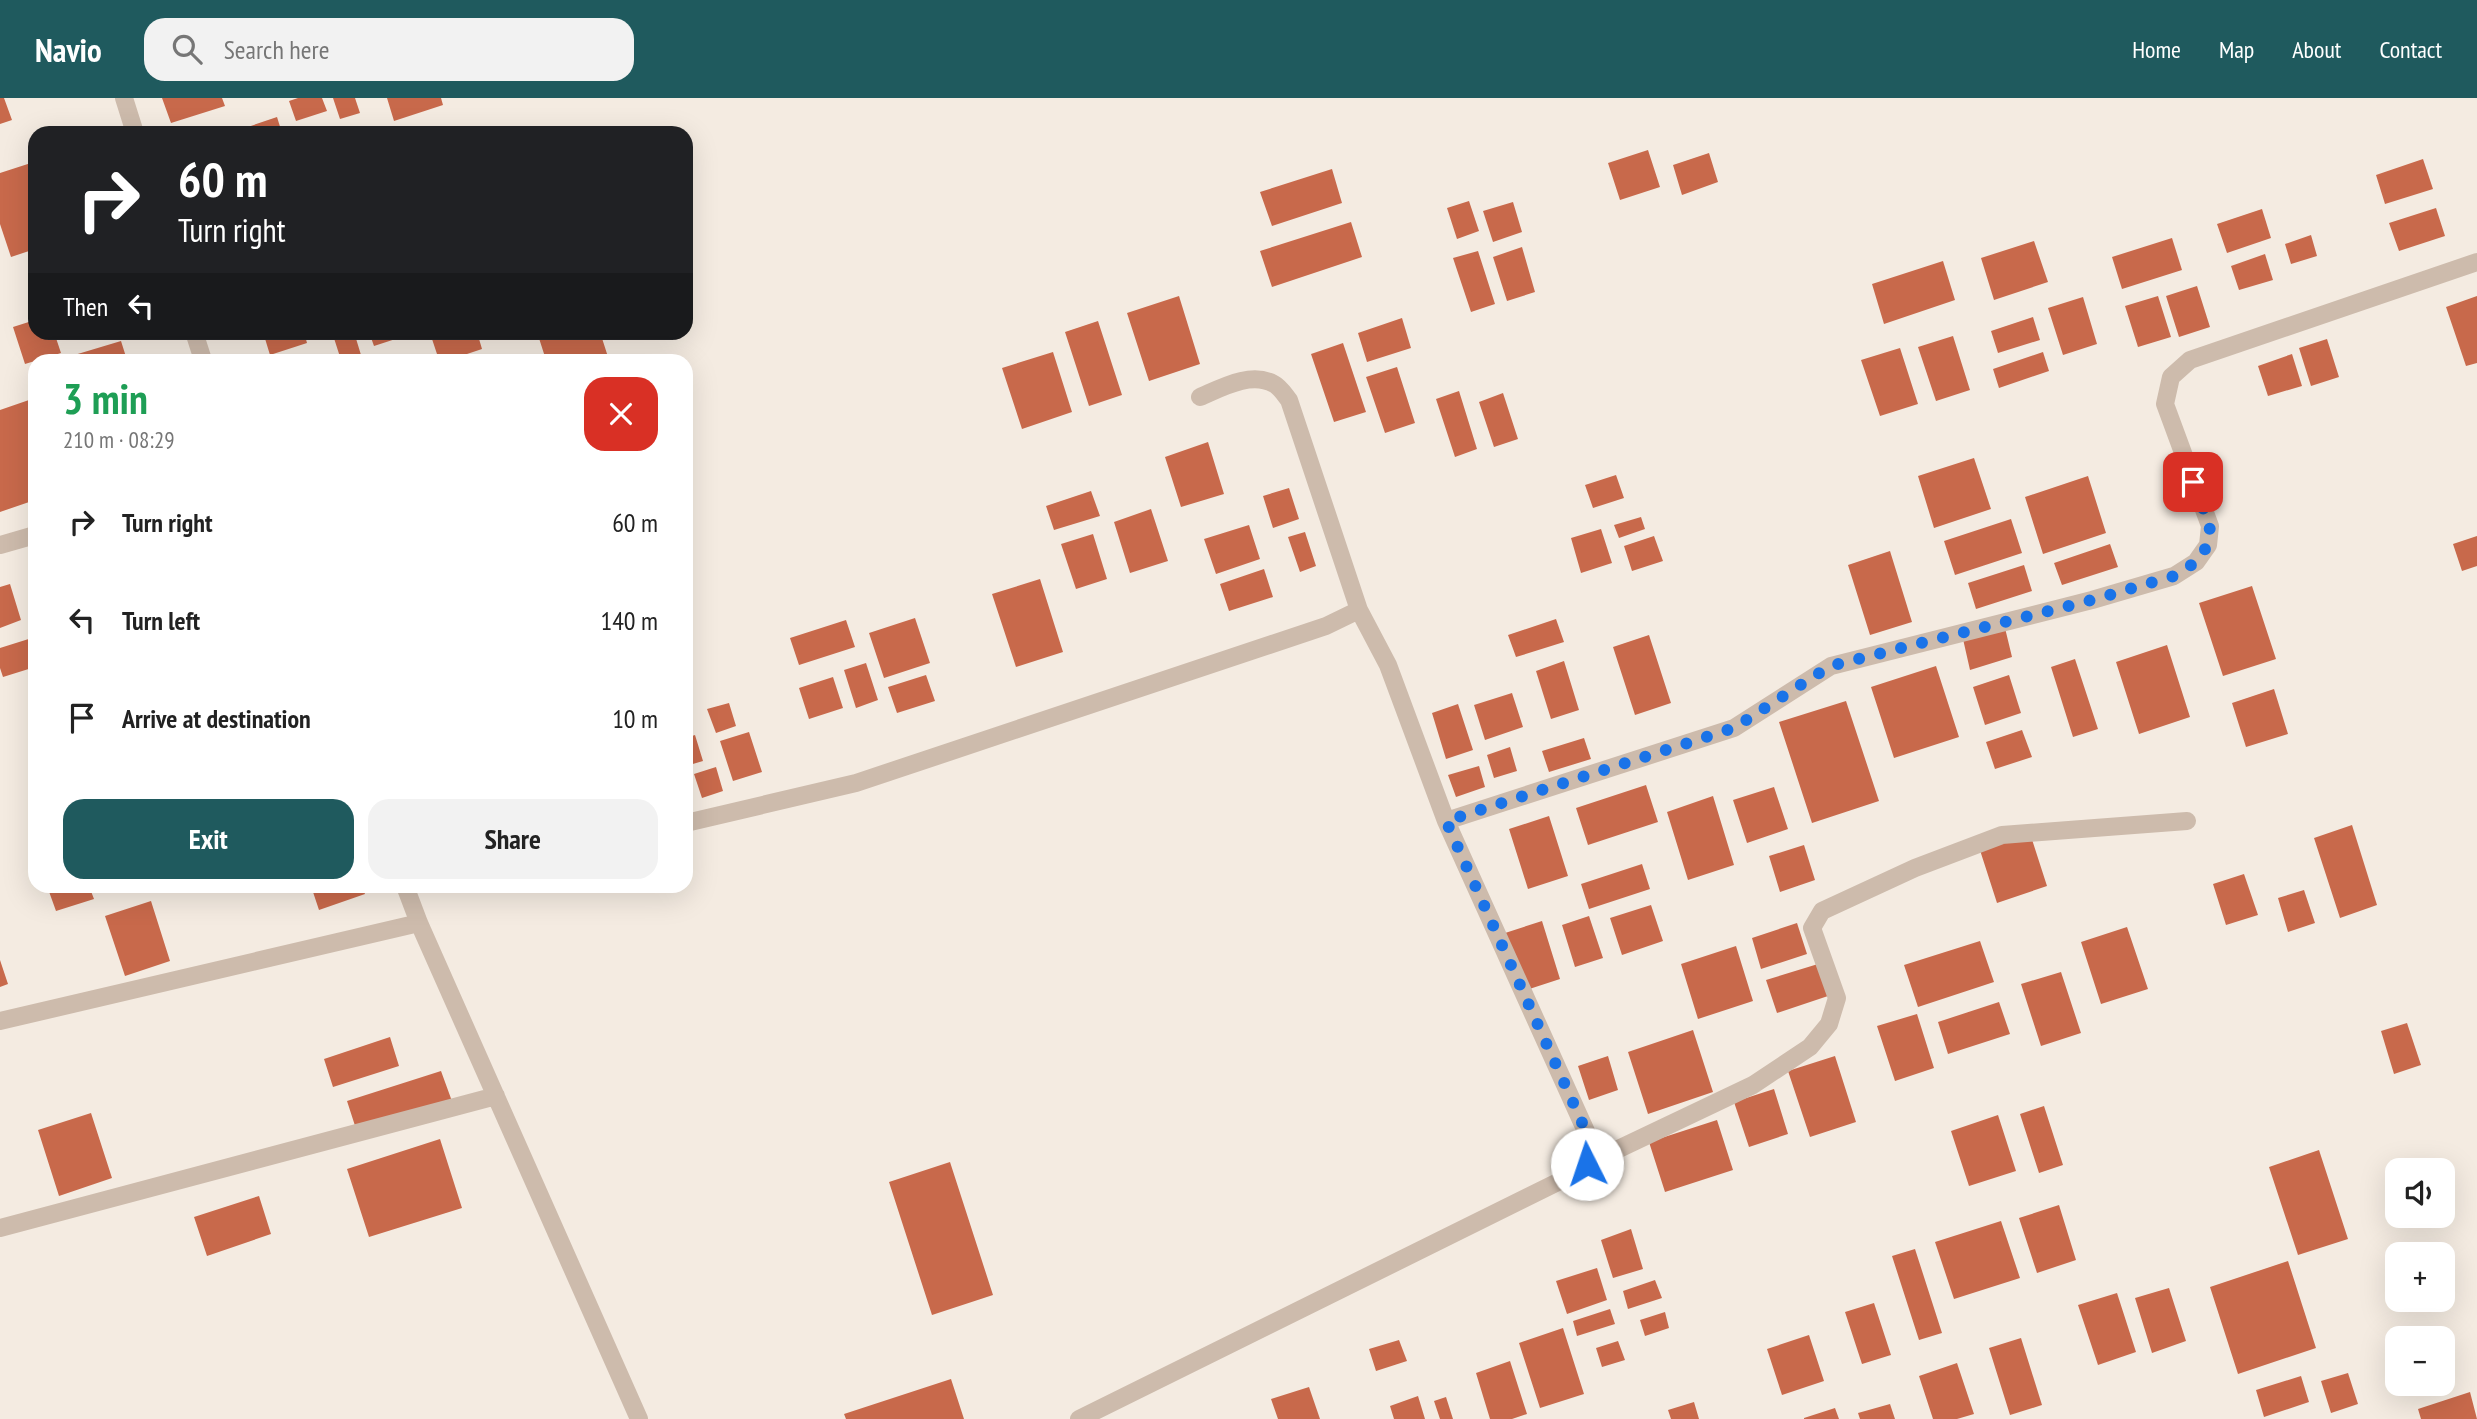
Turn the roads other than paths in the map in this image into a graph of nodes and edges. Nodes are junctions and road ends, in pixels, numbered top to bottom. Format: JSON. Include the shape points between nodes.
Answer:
{"nodes":[{"id":1,"x":124,"y":98,"type":"edge"},
{"id":2,"x":133,"y":126,"type":"edge"},
{"id":3,"x":2477,"y":262,"type":"edge"},
{"id":4,"x":1200,"y":397,"type":"dead end"},
{"id":5,"x":28,"y":537,"type":"edge"},
{"id":6,"x":0,"y":545,"type":"edge"},
{"id":7,"x":1359,"y":610,"type":"junction"},
{"id":8,"x":693,"y":821,"type":"edge"},
{"id":9,"x":1446,"y":821,"type":"junction"},
{"id":10,"x":2187,"y":821,"type":"dead end"},
{"id":11,"x":413,"y":893,"type":"edge"},
{"id":12,"x":419,"y":923,"type":"junction"},
{"id":13,"x":0,"y":1021,"type":"edge"},
{"id":14,"x":496,"y":1096,"type":"junction"},
{"id":15,"x":1587,"y":1164,"type":"junction"},
{"id":16,"x":0,"y":1228,"type":"edge"},
{"id":17,"x":639,"y":1419,"type":"edge"},
{"id":18,"x":1079,"y":1419,"type":"edge"}],
"edges":[{"from":1,"to":2,"type":"street"},
{"from":3,"to":9,"type":"street","via":[[2190,360],[2171,377],[2165,404],[2210,526],[2208,545],[2196,562],[2174,576],[1830,666],[1734,728]]},
{"from":4,"to":7,"type":"street","via":[[1233,383],[1258,379],[1276,384],[1289,400]]},
{"from":5,"to":6,"type":"street"},
{"from":7,"to":8,"type":"street","via":[[1326,626],[856,783]]},
{"from":7,"to":9,"type":"street","via":[[1388,665]]},
{"from":9,"to":15,"type":"street","via":[[1589,1138]]},
{"from":10,"to":15,"type":"street","via":[[2001,835],[1915,867],[1822,911],[1812,928],[1837,998],[1829,1024],[1810,1047],[1753,1086]]},
{"from":11,"to":12,"type":"street"},
{"from":12,"to":13,"type":"street"},
{"from":12,"to":14,"type":"street"},
{"from":14,"to":16,"type":"street"},
{"from":14,"to":17,"type":"street"},
{"from":15,"to":18,"type":"street"}]}
